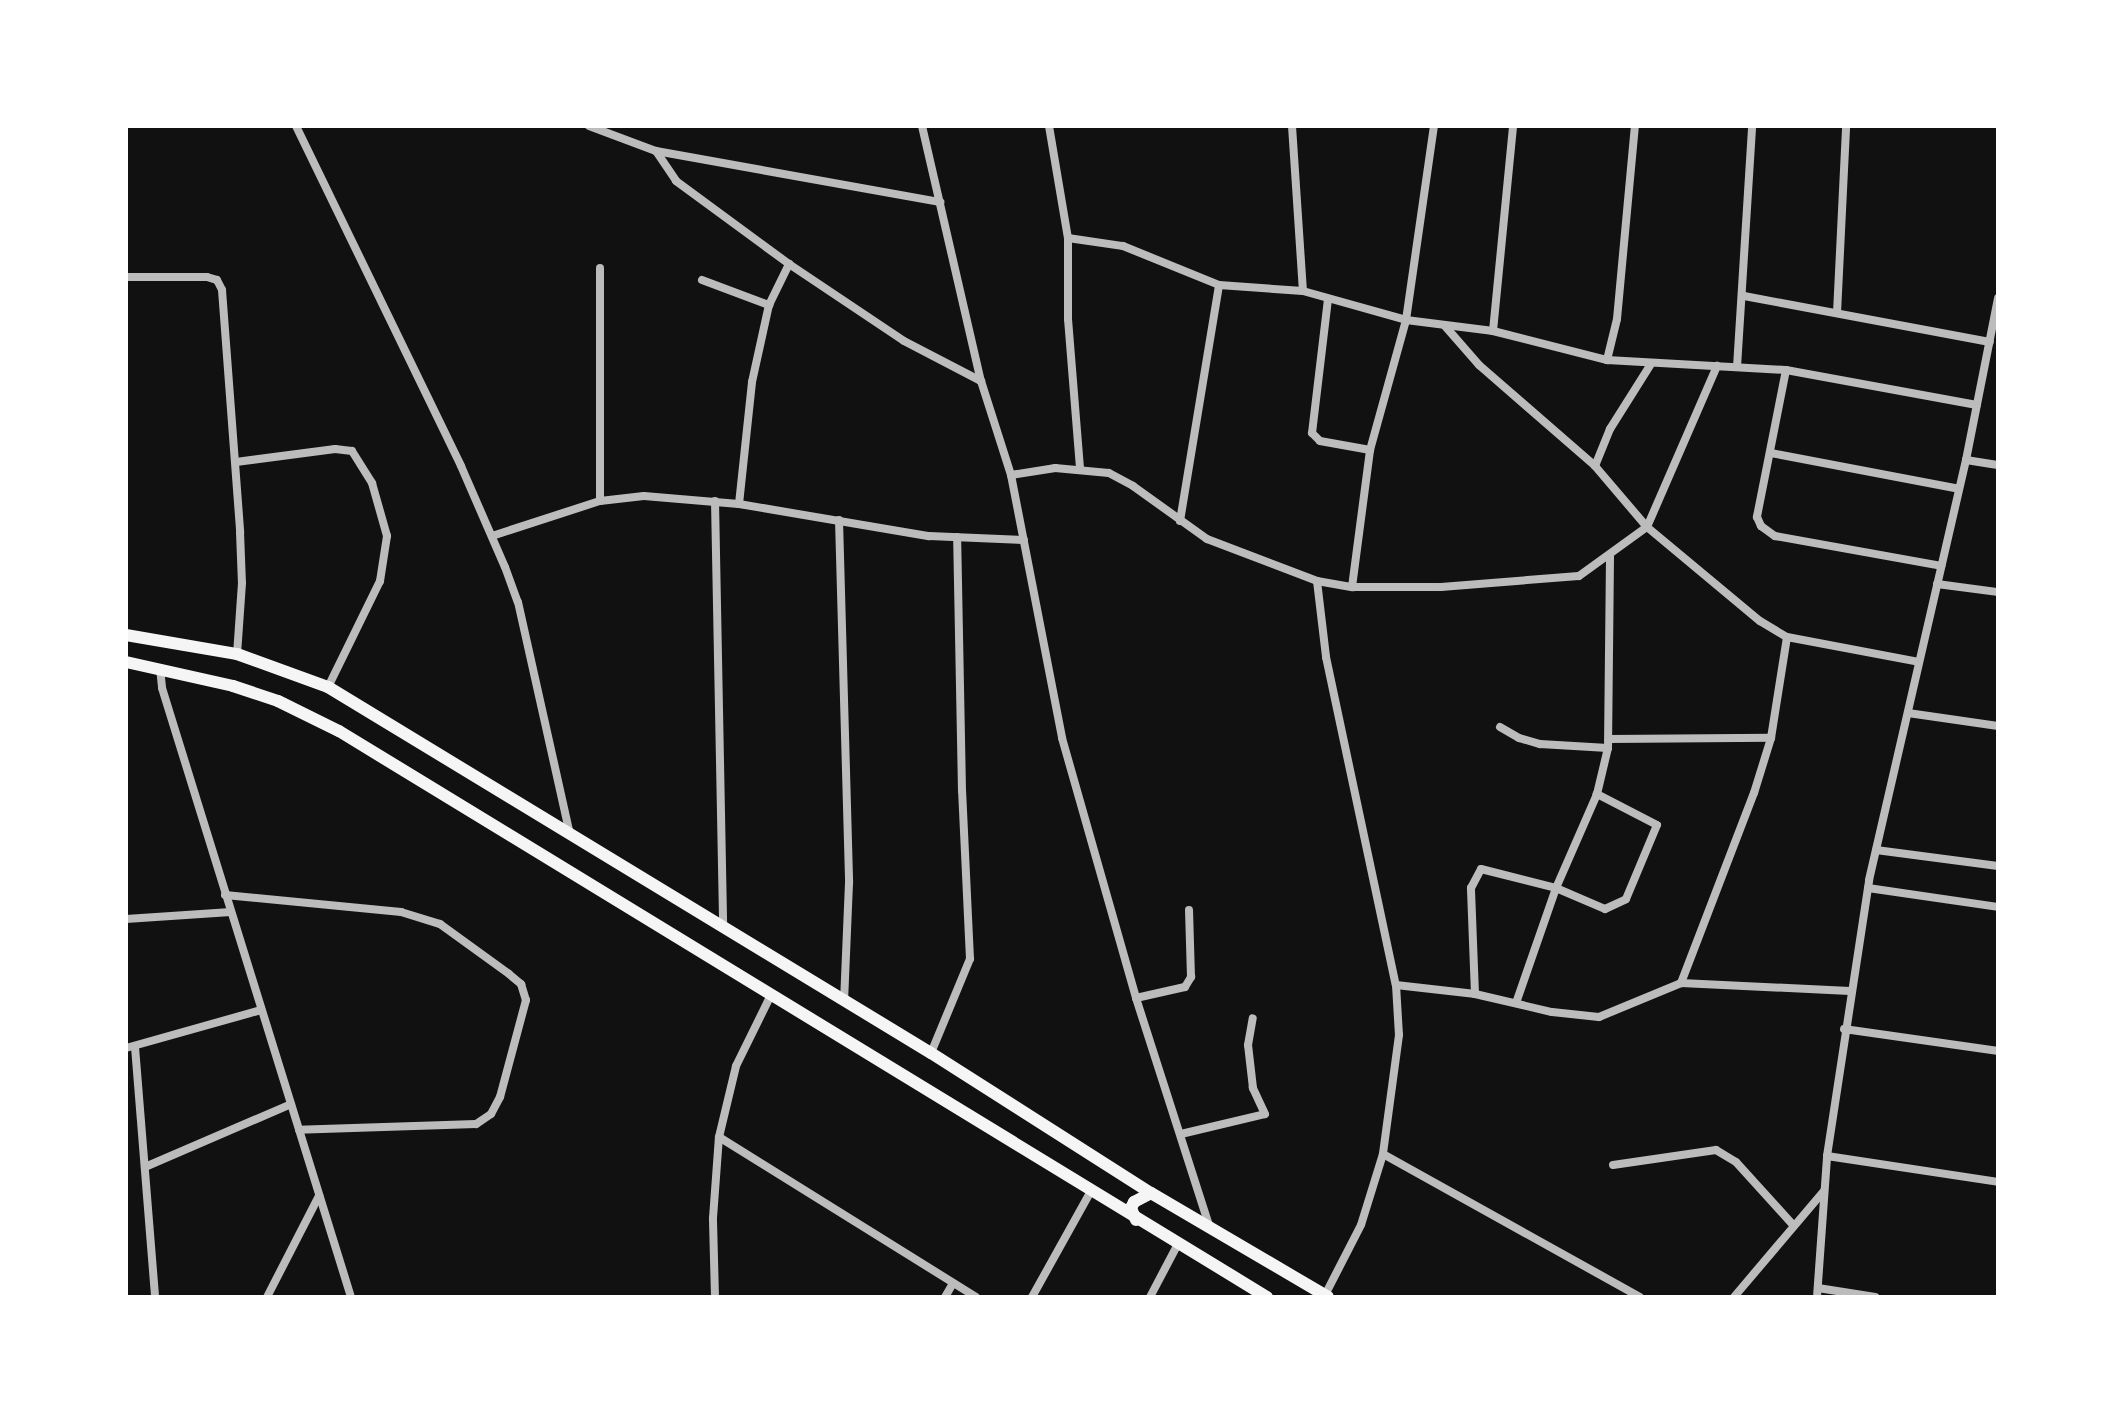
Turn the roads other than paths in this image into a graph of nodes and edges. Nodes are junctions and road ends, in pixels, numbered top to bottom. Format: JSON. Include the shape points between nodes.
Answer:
{"nodes":[{"id":1,"x":296,"y":126,"type":"edge"},
{"id":2,"x":590,"y":126,"type":"edge"},
{"id":3,"x":922,"y":126,"type":"edge"},
{"id":4,"x":1049,"y":126,"type":"edge"},
{"id":5,"x":1292,"y":126,"type":"edge"},
{"id":6,"x":1434,"y":126,"type":"edge"},
{"id":7,"x":1513,"y":126,"type":"edge"},
{"id":8,"x":1635,"y":126,"type":"edge"},
{"id":9,"x":1752,"y":126,"type":"edge"},
{"id":10,"x":1846,"y":126,"type":"edge"},
{"id":11,"x":656,"y":151,"type":"junction"},
{"id":12,"x":940,"y":202,"type":"junction"},
{"id":13,"x":1068,"y":238,"type":"junction"},
{"id":14,"x":789,"y":264,"type":"junction"},
{"id":15,"x":600,"y":268,"type":"dead end"},
{"id":16,"x":126,"y":277,"type":"edge"},
{"id":17,"x":702,"y":280,"type":"dead end"},
{"id":18,"x":1219,"y":285,"type":"junction"},
{"id":19,"x":1303,"y":291,"type":"junction"},
{"id":20,"x":1744,"y":296,"type":"junction"},
{"id":21,"x":1998,"y":298,"type":"edge"},
{"id":22,"x":1328,"y":299,"type":"junction"},
{"id":23,"x":769,"y":305,"type":"junction"},
{"id":24,"x":1837,"y":313,"type":"junction"},
{"id":25,"x":1406,"y":320,"type":"junction"},
{"id":26,"x":1996,"y":320,"type":"edge"},
{"id":27,"x":1444,"y":325,"type":"junction"},
{"id":28,"x":1493,"y":331,"type":"junction"},
{"id":29,"x":1990,"y":342,"type":"junction"},
{"id":30,"x":1607,"y":360,"type":"junction"},
{"id":31,"x":1651,"y":364,"type":"junction"},
{"id":32,"x":1717,"y":366,"type":"junction"},
{"id":33,"x":1737,"y":367,"type":"junction"},
{"id":34,"x":1786,"y":370,"type":"junction"},
{"id":35,"x":981,"y":381,"type":"junction"},
{"id":36,"x":1977,"y":405,"type":"junction"},
{"id":37,"x":1370,"y":450,"type":"junction"},
{"id":38,"x":1771,"y":453,"type":"junction"},
{"id":39,"x":1966,"y":460,"type":"junction"},
{"id":40,"x":236,"y":462,"type":"junction"},
{"id":41,"x":1998,"y":465,"type":"edge"},
{"id":42,"x":1595,"y":466,"type":"junction"},
{"id":43,"x":1080,"y":468,"type":"junction"},
{"id":44,"x":1011,"y":475,"type":"junction"},
{"id":45,"x":1959,"y":489,"type":"junction"},
{"id":46,"x":600,"y":501,"type":"junction"},
{"id":47,"x":715,"y":501,"type":"junction"},
{"id":48,"x":739,"y":504,"type":"junction"},
{"id":49,"x":839,"y":520,"type":"junction"},
{"id":50,"x":1180,"y":521,"type":"junction"},
{"id":51,"x":1647,"y":527,"type":"junction"},
{"id":52,"x":492,"y":536,"type":"junction"},
{"id":53,"x":957,"y":537,"type":"junction"},
{"id":54,"x":1024,"y":540,"type":"junction"},
{"id":55,"x":1610,"y":556,"type":"junction"},
{"id":56,"x":1941,"y":566,"type":"junction"},
{"id":57,"x":1317,"y":581,"type":"junction"},
{"id":58,"x":1937,"y":584,"type":"junction"},
{"id":59,"x":1352,"y":587,"type":"junction"},
{"id":60,"x":1998,"y":592,"type":"edge"},
{"id":61,"x":126,"y":635,"type":"edge"},
{"id":62,"x":1787,"y":637,"type":"junction"},
{"id":63,"x":237,"y":654,"type":"junction"},
{"id":64,"x":126,"y":662,"type":"edge"},
{"id":65,"x":1919,"y":662,"type":"junction"},
{"id":66,"x":160,"y":667,"type":"junction"},
{"id":67,"x":328,"y":687,"type":"junction"},
{"id":68,"x":1908,"y":713,"type":"junction"},
{"id":69,"x":1998,"y":726,"type":"edge"},
{"id":70,"x":1500,"y":727,"type":"dead end"},
{"id":71,"x":1771,"y":738,"type":"junction"},
{"id":72,"x":1609,"y":744,"type":"junction"},
{"id":73,"x":1597,"y":794,"type":"junction"},
{"id":74,"x":570,"y":835,"type":"junction"},
{"id":75,"x":1876,"y":850,"type":"junction"},
{"id":76,"x":1998,"y":866,"type":"edge"},
{"id":77,"x":1556,"y":888,"type":"junction"},
{"id":78,"x":1868,"y":888,"type":"junction"},
{"id":79,"x":225,"y":895,"type":"junction"},
{"id":80,"x":1998,"y":907,"type":"edge"},
{"id":81,"x":1189,"y":910,"type":"dead end"},
{"id":82,"x":231,"y":912,"type":"junction"},
{"id":83,"x":126,"y":919,"type":"edge"},
{"id":84,"x":723,"y":927,"type":"junction"},
{"id":85,"x":1681,"y":983,"type":"junction"},
{"id":86,"x":1396,"y":985,"type":"junction"},
{"id":87,"x":1850,"y":991,"type":"junction"},
{"id":88,"x":1475,"y":994,"type":"junction"},
{"id":89,"x":771,"y":995,"type":"junction"},
{"id":90,"x":1136,"y":998,"type":"junction"},
{"id":91,"x":844,"y":1001,"type":"junction"},
{"id":92,"x":1516,"y":1003,"type":"junction"},
{"id":93,"x":261,"y":1010,"type":"junction"},
{"id":94,"x":1253,"y":1018,"type":"dead end"},
{"id":95,"x":1844,"y":1029,"type":"junction"},
{"id":96,"x":130,"y":1047,"type":"edge"},
{"id":97,"x":1998,"y":1051,"type":"edge"},
{"id":98,"x":931,"y":1053,"type":"junction"},
{"id":99,"x":291,"y":1104,"type":"junction"},
{"id":100,"x":299,"y":1130,"type":"junction"},
{"id":101,"x":1181,"y":1134,"type":"junction"},
{"id":102,"x":719,"y":1137,"type":"junction"},
{"id":103,"x":1383,"y":1154,"type":"junction"},
{"id":104,"x":1827,"y":1156,"type":"junction"},
{"id":105,"x":1613,"y":1165,"type":"dead end"},
{"id":106,"x":145,"y":1167,"type":"junction"},
{"id":107,"x":1998,"y":1182,"type":"edge"},
{"id":108,"x":1091,"y":1191,"type":"junction"},
{"id":109,"x":1824,"y":1191,"type":"junction"},
{"id":110,"x":1151,"y":1193,"type":"junction"},
{"id":111,"x":319,"y":1196,"type":"junction"},
{"id":112,"x":1136,"y":1220,"type":"junction"},
{"id":113,"x":1209,"y":1226,"type":"junction"},
{"id":114,"x":1794,"y":1226,"type":"junction"},
{"id":115,"x":1178,"y":1244,"type":"junction"},
{"id":116,"x":953,"y":1283,"type":"junction"},
{"id":117,"x":1818,"y":1293,"type":"edge"},
{"id":118,"x":348,"y":1295,"type":"edge"},
{"id":119,"x":1326,"y":1296,"type":"edge"},
{"id":120,"x":155,"y":1297,"type":"edge"},
{"id":121,"x":267,"y":1297,"type":"edge"},
{"id":122,"x":715,"y":1297,"type":"edge"},
{"id":123,"x":945,"y":1297,"type":"edge"},
{"id":124,"x":976,"y":1297,"type":"edge"},
{"id":125,"x":1032,"y":1297,"type":"edge"},
{"id":126,"x":1150,"y":1297,"type":"edge"},
{"id":127,"x":1267,"y":1297,"type":"edge"},
{"id":128,"x":1640,"y":1297,"type":"edge"},
{"id":129,"x":1734,"y":1297,"type":"edge"},
{"id":130,"x":1875,"y":1297,"type":"edge"}],
"edges":[{"from":1,"to":52,"type":"street"},
{"from":2,"to":11,"type":"street"},
{"from":3,"to":12,"type":"street"},
{"from":4,"to":13,"type":"street"},
{"from":5,"to":19,"type":"street"},
{"from":6,"to":25,"type":"street"},
{"from":7,"to":28,"type":"street"},
{"from":8,"to":30,"type":"street","via":[[1617,319]]},
{"from":9,"to":20,"type":"street"},
{"from":10,"to":24,"type":"street"},
{"from":11,"to":12,"type":"street"},
{"from":11,"to":14,"type":"street","via":[[676,181]]},
{"from":12,"to":35,"type":"street"},
{"from":13,"to":18,"type":"street","via":[[1123,246]]},
{"from":13,"to":43,"type":"street","via":[[1068,319]]},
{"from":14,"to":23,"type":"street"},
{"from":14,"to":35,"type":"street","via":[[904,341]]},
{"from":15,"to":46,"type":"street"},
{"from":16,"to":40,"type":"street","via":[[217,280]]},
{"from":17,"to":23,"type":"street"},
{"from":18,"to":19,"type":"street"},
{"from":18,"to":50,"type":"street"},
{"from":19,"to":22,"type":"street"},
{"from":20,"to":24,"type":"street"},
{"from":20,"to":33,"type":"street"},
{"from":21,"to":26,"type":"street"},
{"from":22,"to":25,"type":"street"},
{"from":22,"to":37,"type":"street","via":[[1312,433],[1320,441]]},
{"from":23,"to":48,"type":"street","via":[[752,382]]},
{"from":24,"to":29,"type":"street"},
{"from":25,"to":27,"type":"street"},
{"from":25,"to":37,"type":"street"},
{"from":26,"to":29,"type":"street"},
{"from":27,"to":28,"type":"street"},
{"from":27,"to":42,"type":"street","via":[[1479,365]]},
{"from":28,"to":30,"type":"street"},
{"from":29,"to":36,"type":"street"},
{"from":30,"to":31,"type":"street"},
{"from":31,"to":32,"type":"street"},
{"from":31,"to":42,"type":"street","via":[[1610,429]]},
{"from":32,"to":33,"type":"street"},
{"from":32,"to":51,"type":"street"},
{"from":33,"to":34,"type":"street"},
{"from":34,"to":36,"type":"street"},
{"from":34,"to":38,"type":"street"},
{"from":35,"to":44,"type":"street"},
{"from":36,"to":39,"type":"street"},
{"from":37,"to":59,"type":"street"},
{"from":38,"to":45,"type":"street"},
{"from":38,"to":56,"type":"street","via":[[1757,517],[1775,536]]},
{"from":39,"to":41,"type":"street"},
{"from":39,"to":45,"type":"street"},
{"from":40,"to":63,"type":"street","via":[[242,583]]},
{"from":40,"to":67,"type":"street","via":[[352,451],[372,483],[387,536],[380,581]]},
{"from":42,"to":51,"type":"street"},
{"from":43,"to":44,"type":"street"},
{"from":43,"to":50,"type":"street","via":[[1109,473]]},
{"from":44,"to":54,"type":"street"},
{"from":45,"to":56,"type":"street"},
{"from":46,"to":47,"type":"street","via":[[644,496]]},
{"from":46,"to":52,"type":"street"},
{"from":47,"to":48,"type":"street"},
{"from":47,"to":84,"type":"street"},
{"from":48,"to":49,"type":"street"},
{"from":49,"to":53,"type":"street"},
{"from":49,"to":91,"type":"street","via":[[849,883]]},
{"from":50,"to":57,"type":"street","via":[[1207,539]]},
{"from":51,"to":55,"type":"street"},
{"from":51,"to":62,"type":"street","via":[[1760,621]]},
{"from":52,"to":74,"type":"street","via":[[518,602]]},
{"from":53,"to":54,"type":"street"},
{"from":53,"to":98,"type":"street","via":[[970,959]]},
{"from":54,"to":90,"type":"street","via":[[1062,738]]},
{"from":55,"to":59,"type":"street","via":[[1579,576],[1441,587]]},
{"from":55,"to":72,"type":"street"},
{"from":56,"to":58,"type":"street"},
{"from":57,"to":59,"type":"street"},
{"from":57,"to":86,"type":"street","via":[[1326,657]]},
{"from":58,"to":60,"type":"street"},
{"from":58,"to":65,"type":"street"},
{"from":61,"to":63,"type":"main road"},
{"from":62,"to":65,"type":"street"},
{"from":62,"to":71,"type":"street"},
{"from":63,"to":67,"type":"main road"},
{"from":64,"to":66,"type":"main road"},
{"from":65,"to":68,"type":"street"},
{"from":66,"to":79,"type":"street"},
{"from":66,"to":89,"type":"main road","via":[[206,677],[311,716]]},
{"from":67,"to":74,"type":"main road"},
{"from":68,"to":69,"type":"street"},
{"from":68,"to":75,"type":"street"},
{"from":70,"to":72,"type":"street","via":[[1540,744]]},
{"from":71,"to":72,"type":"street"},
{"from":71,"to":85,"type":"street","via":[[1731,860]]},
{"from":72,"to":73,"type":"street"},
{"from":73,"to":77,"type":"street"},
{"from":73,"to":77,"type":"street","via":[[1651,819],[1656,834],[1626,899],[1616,907],[1605,909]]},
{"from":74,"to":84,"type":"main road"},
{"from":75,"to":76,"type":"street"},
{"from":75,"to":78,"type":"street"},
{"from":77,"to":88,"type":"street","via":[[1481,869],[1471,888]]},
{"from":77,"to":92,"type":"street"},
{"from":78,"to":80,"type":"street"},
{"from":78,"to":87,"type":"street"},
{"from":79,"to":82,"type":"street"},
{"from":79,"to":100,"type":"street","via":[[401,912],[440,924],[521,984],[526,1000],[500,1097],[491,1114],[476,1124]]},
{"from":81,"to":90,"type":"street","via":[[1191,977],[1185,987]]},
{"from":82,"to":83,"type":"street"},
{"from":82,"to":93,"type":"street"},
{"from":84,"to":91,"type":"main road"},
{"from":85,"to":87,"type":"street"},
{"from":85,"to":92,"type":"street","via":[[1599,1017]]},
{"from":86,"to":88,"type":"street"},
{"from":86,"to":103,"type":"street","via":[[1399,1035]]},
{"from":87,"to":95,"type":"street"},
{"from":88,"to":92,"type":"street"},
{"from":89,"to":102,"type":"street","via":[[736,1066]]},
{"from":89,"to":108,"type":"main road"},
{"from":90,"to":101,"type":"street"},
{"from":91,"to":98,"type":"main road"},
{"from":93,"to":96,"type":"street"},
{"from":93,"to":99,"type":"street"},
{"from":94,"to":101,"type":"street","via":[[1248,1045],[1253,1088],[1265,1114]]},
{"from":95,"to":97,"type":"street"},
{"from":95,"to":104,"type":"street"},
{"from":96,"to":106,"type":"street"},
{"from":98,"to":110,"type":"main road"},
{"from":99,"to":100,"type":"street"},
{"from":99,"to":106,"type":"street"},
{"from":100,"to":111,"type":"street"},
{"from":101,"to":113,"type":"street"},
{"from":102,"to":116,"type":"street"},
{"from":102,"to":122,"type":"street"},
{"from":103,"to":119,"type":"street","via":[[1361,1225]]},
{"from":103,"to":128,"type":"street"},
{"from":104,"to":107,"type":"street"},
{"from":104,"to":109,"type":"street"},
{"from":105,"to":114,"type":"street","via":[[1716,1150],[1736,1162]]},
{"from":106,"to":120,"type":"street"},
{"from":108,"to":112,"type":"main road"},
{"from":108,"to":125,"type":"street"},
{"from":109,"to":114,"type":"street"},
{"from":109,"to":117,"type":"street"},
{"from":110,"to":112,"type":"main road","via":[[1134,1202]]},
{"from":110,"to":113,"type":"main road"},
{"from":111,"to":118,"type":"street"},
{"from":111,"to":121,"type":"street"},
{"from":112,"to":115,"type":"main road"},
{"from":113,"to":119,"type":"main road"},
{"from":114,"to":129,"type":"street"},
{"from":115,"to":126,"type":"street"},
{"from":115,"to":127,"type":"main road"},
{"from":116,"to":123,"type":"street"},
{"from":116,"to":124,"type":"street"},
{"from":117,"to":130,"type":"street"}]}
